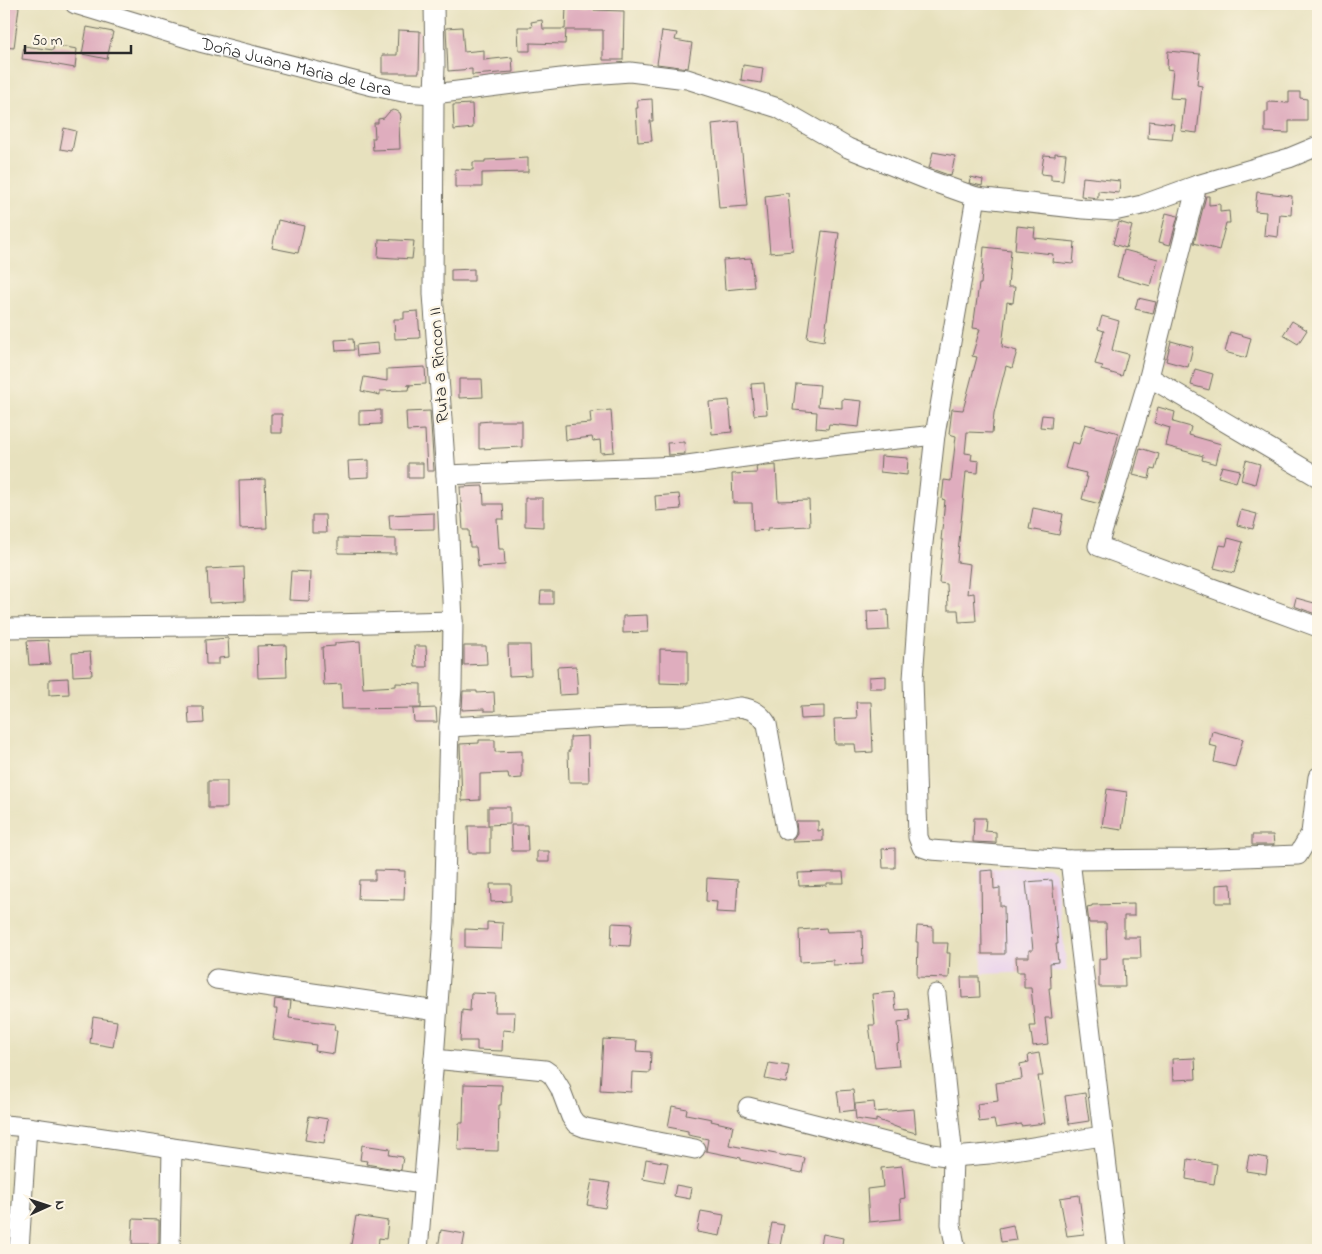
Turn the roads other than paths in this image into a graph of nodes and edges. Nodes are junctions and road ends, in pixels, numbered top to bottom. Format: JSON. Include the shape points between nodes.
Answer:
{"nodes":[{"id":1,"x":75,"y":4,"type":"edge"},
{"id":2,"x":434,"y":4,"type":"edge"},
{"id":3,"x":434,"y":94,"type":"junction"},
{"id":4,"x":1318,"y":146,"type":"edge"},
{"id":5,"x":1197,"y":185,"type":"junction"},
{"id":6,"x":976,"y":197,"type":"junction"},
{"id":7,"x":1149,"y":377,"type":"junction"},
{"id":8,"x":935,"y":435,"type":"junction"},
{"id":9,"x":446,"y":475,"type":"junction"},
{"id":10,"x":1318,"y":477,"type":"edge"},
{"id":11,"x":453,"y":621,"type":"junction"},
{"id":12,"x":1318,"y":627,"type":"edge"},
{"id":13,"x":4,"y":628,"type":"edge"},
{"id":14,"x":449,"y":727,"type":"junction"},
{"id":15,"x":1318,"y":778,"type":"edge"},
{"id":16,"x":786,"y":830,"type":"dead end"},
{"id":17,"x":1070,"y":860,"type":"junction"},
{"id":18,"x":216,"y":979,"type":"dead end"},
{"id":19,"x":936,"y":994,"type":"dead end"},
{"id":20,"x":437,"y":1011,"type":"junction"},
{"id":21,"x":434,"y":1059,"type":"junction"},
{"id":22,"x":748,"y":1107,"type":"dead end"},
{"id":23,"x":4,"y":1125,"type":"edge"},
{"id":24,"x":27,"y":1127,"type":"junction"},
{"id":25,"x":1102,"y":1136,"type":"junction"},
{"id":26,"x":172,"y":1148,"type":"junction"},
{"id":27,"x":695,"y":1149,"type":"dead end"},
{"id":28,"x":953,"y":1157,"type":"junction"},
{"id":29,"x":423,"y":1184,"type":"junction"},
{"id":30,"x":19,"y":1250,"type":"edge"},
{"id":31,"x":170,"y":1250,"type":"edge"},
{"id":32,"x":418,"y":1250,"type":"edge"},
{"id":33,"x":956,"y":1250,"type":"edge"},
{"id":34,"x":1117,"y":1250,"type":"edge"}],
"edges":[{"from":1,"to":3,"type":"street","name":"Doña Juana Maria de Lara","via":[[200,42],[356,82],[403,92]]},
{"from":2,"to":3,"type":"street","name":"Ruta a Rincon II"},
{"from":3,"to":6,"type":"street","name":"Doña Juana Maria de Lara","via":[[630,72],[687,79],[778,108],[848,148]]},
{"from":3,"to":9,"type":"street","name":"Ruta a Rincon II","via":[[433,294]]},
{"from":4,"to":5,"type":"street","name":"Doña Juana Maria de Lara","via":[[1289,158]]},
{"from":5,"to":6,"type":"street","name":"Doña Juana Maria de Lara","via":[[1142,205],[1114,211]]},
{"from":5,"to":7,"type":"street"},
{"from":6,"to":8,"type":"street"},
{"from":7,"to":10,"type":"street"},
{"from":7,"to":12,"type":"street","via":[[1098,546]]},
{"from":8,"to":9,"type":"street","via":[[680,466]]},
{"from":8,"to":17,"type":"street","via":[[912,679],[918,837],[922,847],[931,850]]},
{"from":9,"to":11,"type":"street","name":"Ruta a Rincon II"},
{"from":11,"to":13,"type":"street"},
{"from":11,"to":14,"type":"street","name":"Ruta a Rincon II"},
{"from":14,"to":16,"type":"street","via":[[685,716],[747,708],[760,714],[767,724]]},
{"from":14,"to":20,"type":"street","name":"Ruta a Rincon II","via":[[444,922]]},
{"from":15,"to":17,"type":"street","via":[[1311,833],[1298,856]]},
{"from":17,"to":25,"type":"street"},
{"from":18,"to":20,"type":"street"},
{"from":19,"to":28,"type":"street"},
{"from":20,"to":21,"type":"street","name":"Ruta a Rincon II"},
{"from":21,"to":27,"type":"street","via":[[545,1070],[560,1088],[576,1124]]},
{"from":21,"to":29,"type":"street","name":"Ruta a Rincon II"},
{"from":22,"to":28,"type":"street"},
{"from":23,"to":24,"type":"street"},
{"from":24,"to":26,"type":"street"},
{"from":24,"to":30,"type":"street"},
{"from":25,"to":28,"type":"street"},
{"from":25,"to":34,"type":"street"},
{"from":26,"to":29,"type":"street"},
{"from":26,"to":31,"type":"street"},
{"from":28,"to":33,"type":"street","via":[[951,1224]]},
{"from":29,"to":32,"type":"street","name":"Ruta a Rincon II"}]}
